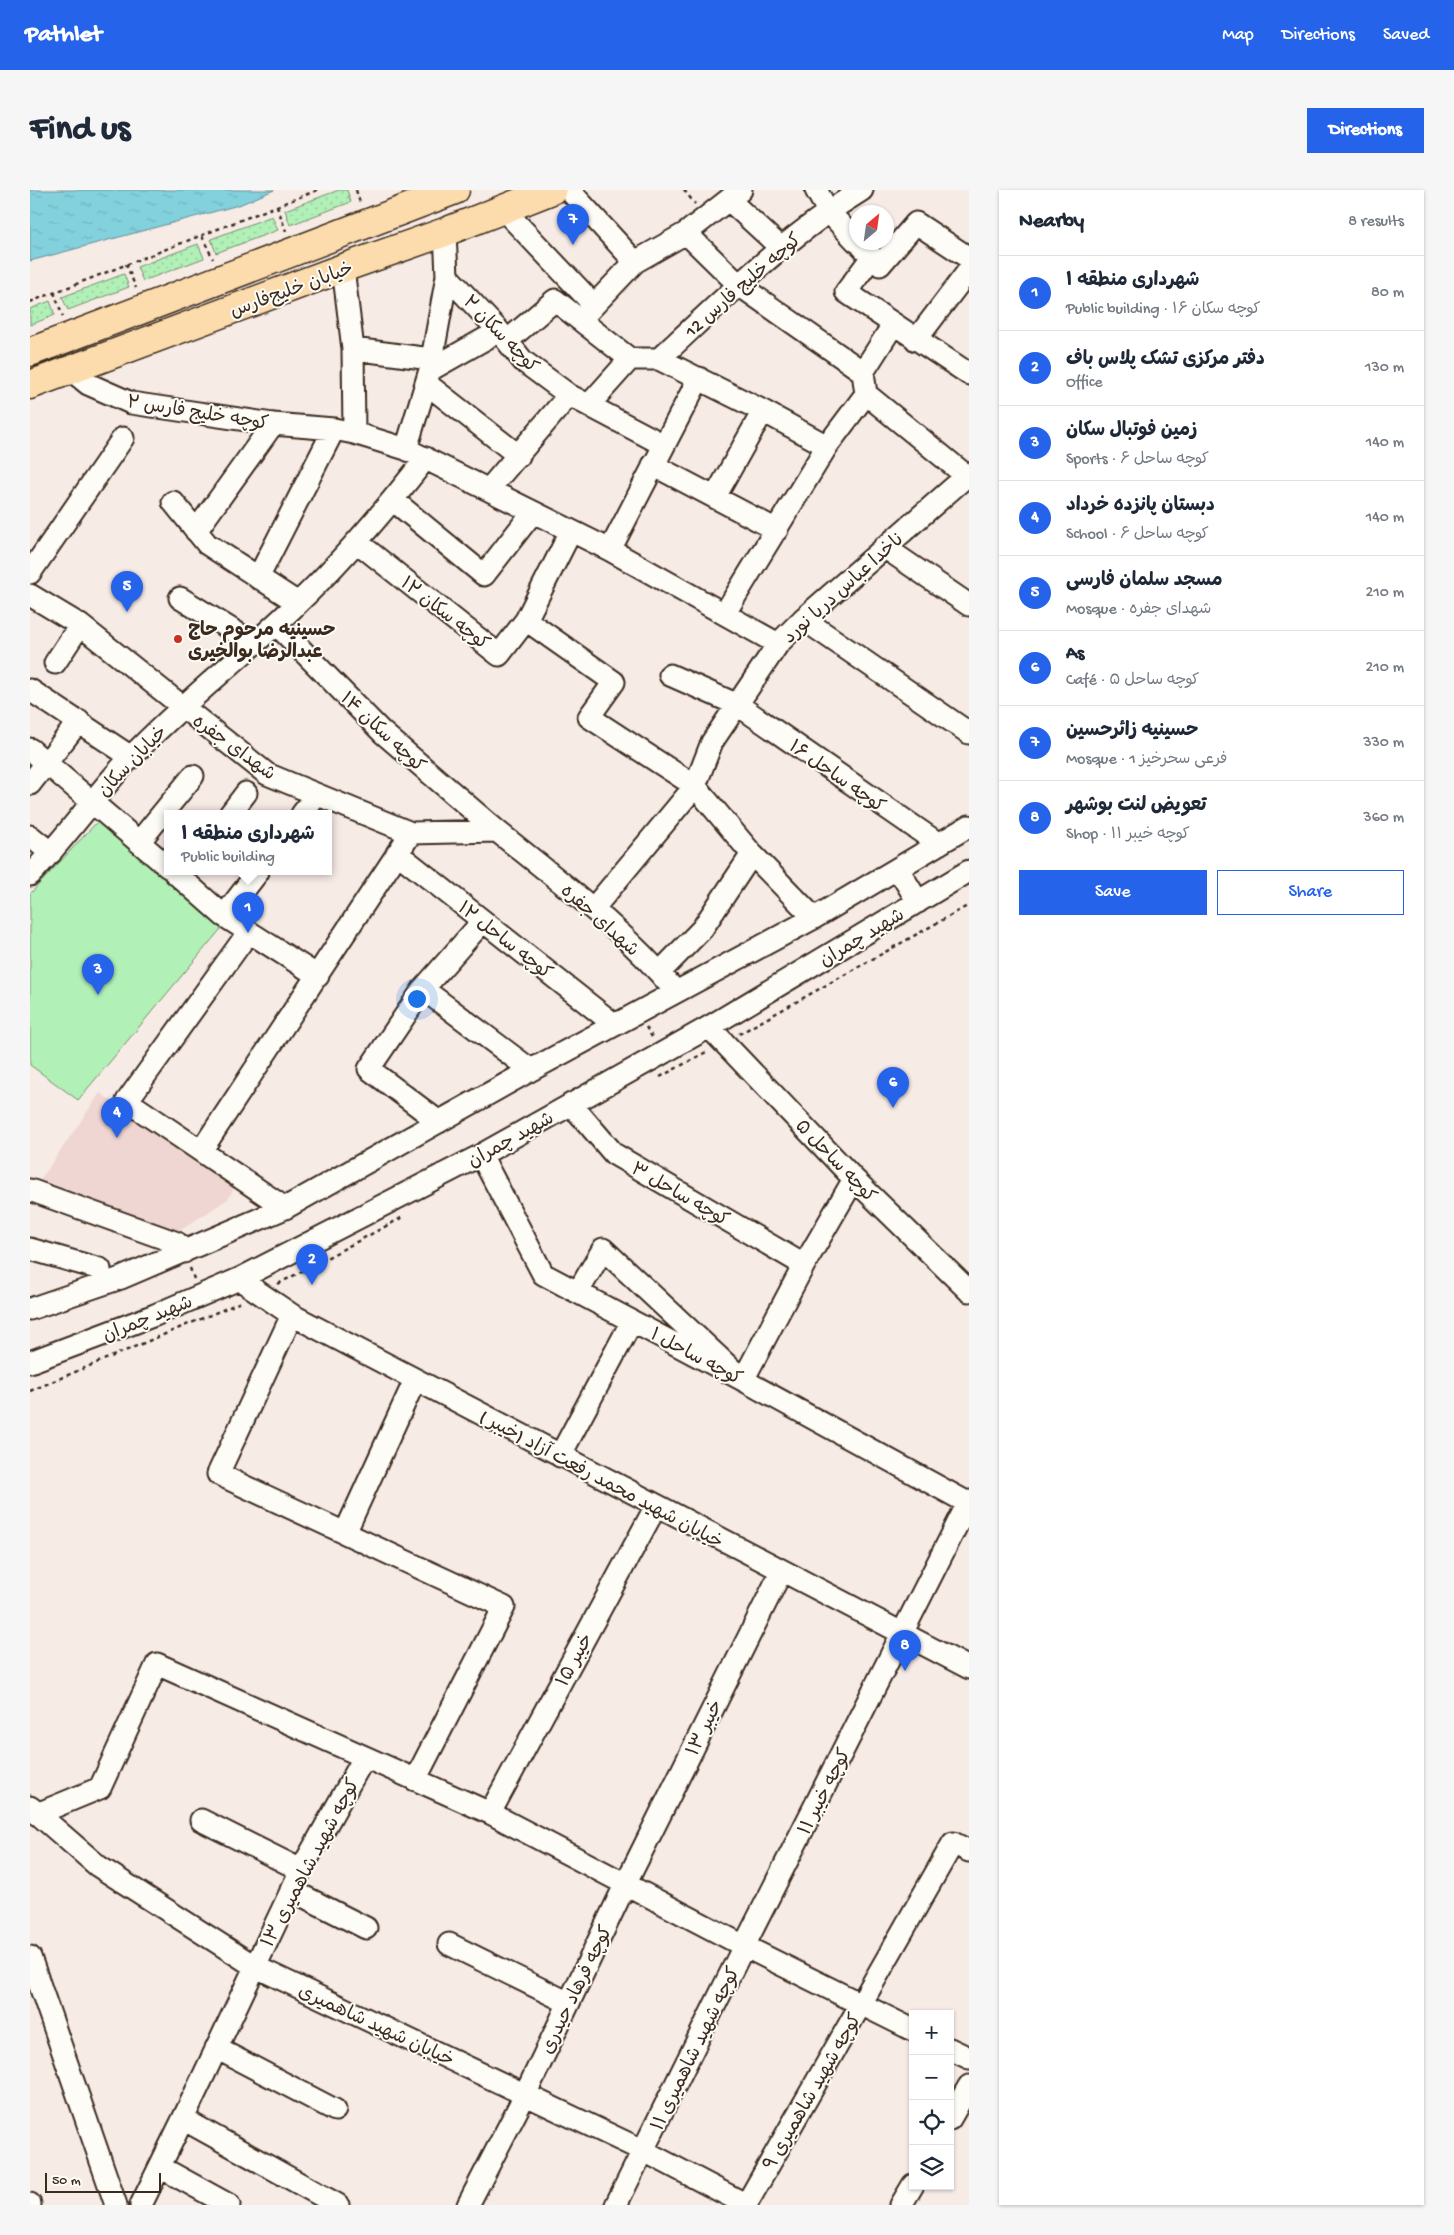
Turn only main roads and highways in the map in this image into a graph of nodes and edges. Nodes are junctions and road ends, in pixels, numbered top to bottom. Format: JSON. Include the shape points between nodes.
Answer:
{"nodes":[{"id":1,"x":455,"y":190,"type":"edge"},
{"id":2,"x":466,"y":190,"type":"edge"},
{"id":3,"x":552,"y":190,"type":"edge"},
{"id":4,"x":491,"y":214,"type":"junction"},
{"id":5,"x":30,"y":352,"type":"edge"},
{"id":6,"x":30,"y":385,"type":"edge"}],
"edges":[{"from":1,"to":5,"type":"main road","name":"خیابان خلیج‌فارس"},
{"from":2,"to":4,"type":"main road"},
{"from":3,"to":4,"type":"main road","name":"خیابان خلیج‌فارس"},
{"from":4,"to":6,"type":"main road","name":"خیابان خلیج‌فارس"}]}
